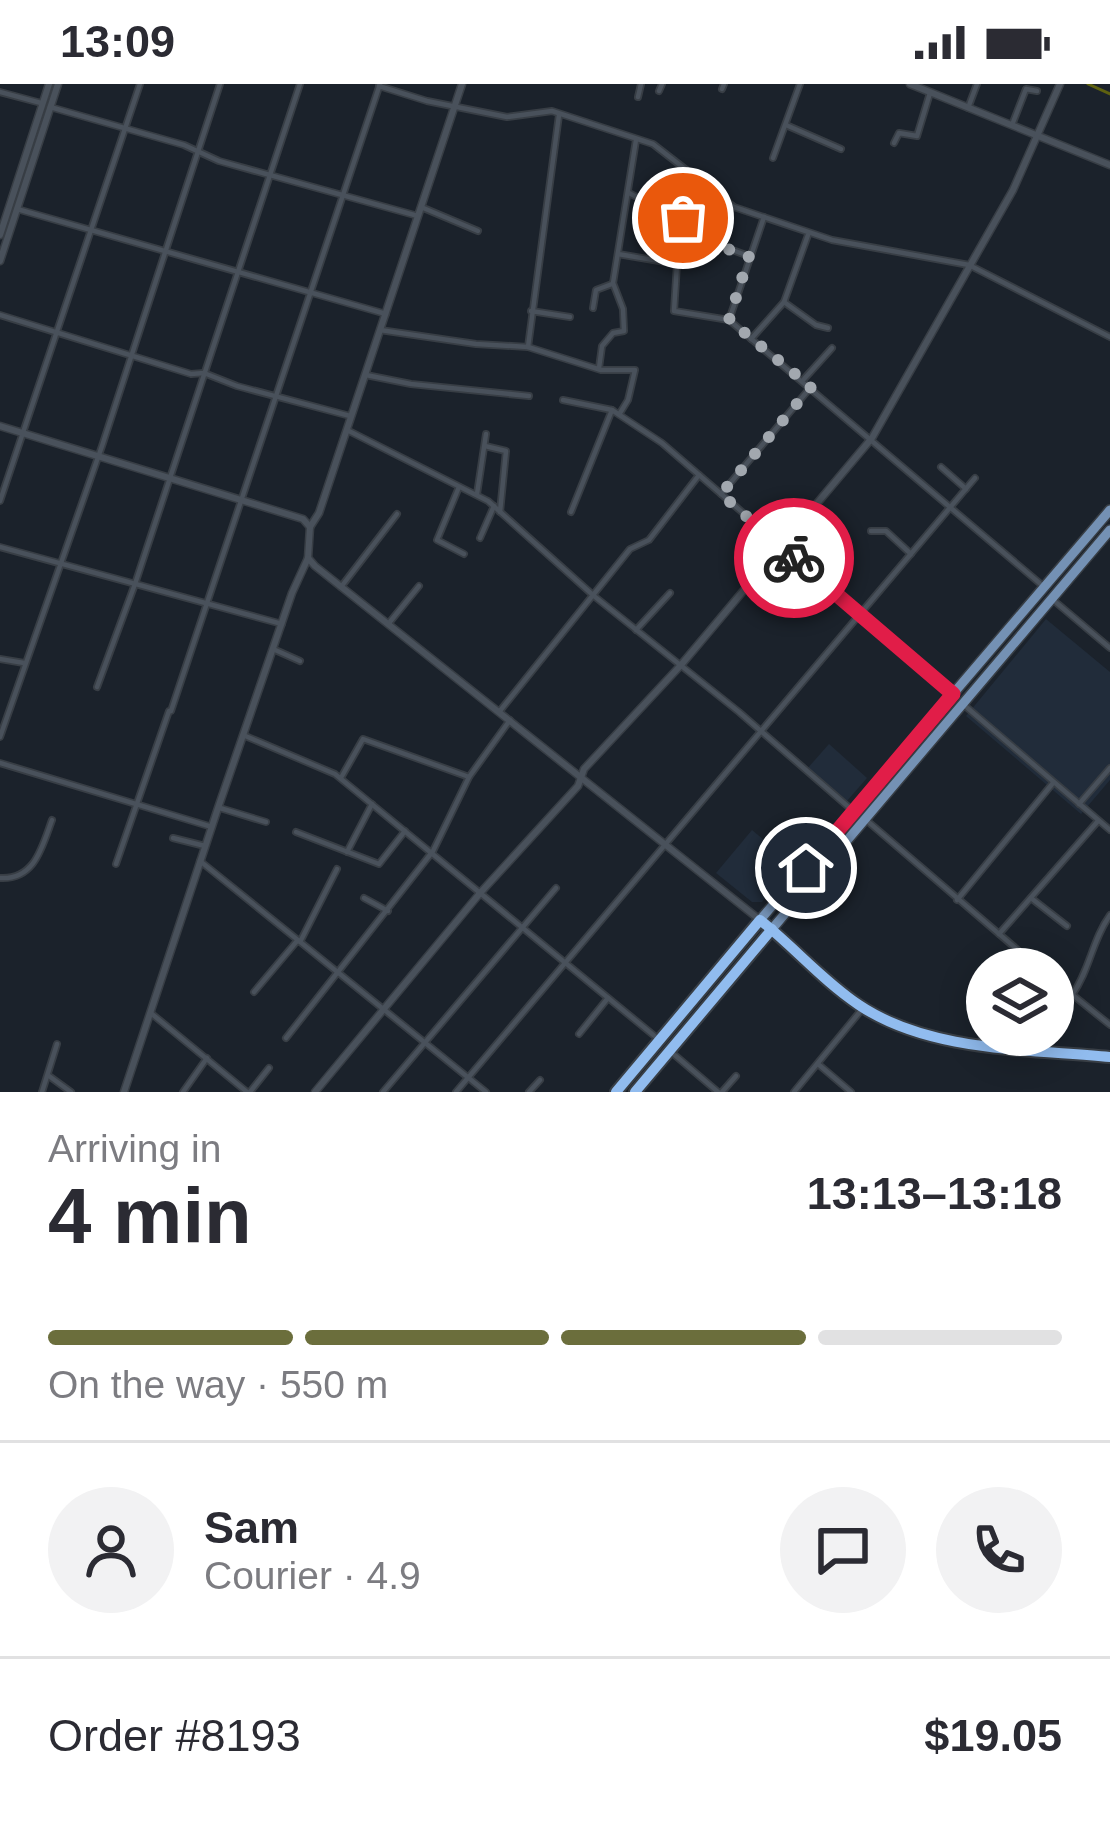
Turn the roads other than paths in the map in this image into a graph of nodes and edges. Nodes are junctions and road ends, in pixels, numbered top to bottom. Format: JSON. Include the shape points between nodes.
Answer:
{"nodes":[{"id":1,"x":49,"y":84,"type":"edge"},
{"id":2,"x":58,"y":84,"type":"edge"},
{"id":3,"x":140,"y":84,"type":"edge"},
{"id":4,"x":220,"y":84,"type":"edge"},
{"id":5,"x":300,"y":84,"type":"edge"},
{"id":6,"x":462,"y":84,"type":"edge"},
{"id":7,"x":641,"y":84,"type":"edge"},
{"id":8,"x":800,"y":84,"type":"edge"},
{"id":9,"x":910,"y":84,"type":"edge"},
{"id":10,"x":977,"y":84,"type":"edge"},
{"id":11,"x":1060,"y":84,"type":"edge"},
{"id":12,"x":379,"y":85,"type":"edge"},
{"id":13,"x":1037,"y":91,"type":"dead end"},
{"id":14,"x":0,"y":92,"type":"edge"},
{"id":15,"x":930,"y":93,"type":"junction"},
{"id":16,"x":638,"y":97,"type":"dead end"},
{"id":17,"x":46,"y":105,"type":"junction"},
{"id":18,"x":455,"y":105,"type":"junction"},
{"id":19,"x":968,"y":108,"type":"junction"},
{"id":20,"x":559,"y":114,"type":"junction"},
{"id":21,"x":783,"y":124,"type":"junction"},
{"id":22,"x":1012,"y":125,"type":"junction"},
{"id":23,"x":125,"y":128,"type":"junction"},
{"id":24,"x":1035,"y":135,"type":"junction"},
{"id":25,"x":636,"y":140,"type":"junction"},
{"id":26,"x":894,"y":143,"type":"dead end"},
{"id":27,"x":841,"y":148,"type":"dead end"},
{"id":28,"x":196,"y":151,"type":"junction"},
{"id":29,"x":773,"y":158,"type":"dead end"},
{"id":30,"x":1110,"y":165,"type":"edge"},
{"id":31,"x":271,"y":173,"type":"junction"},
{"id":32,"x":695,"y":178,"type":"junction"},
{"id":33,"x":627,"y":192,"type":"junction"},
{"id":34,"x":344,"y":194,"type":"junction"},
{"id":35,"x":8,"y":207,"type":"edge"},
{"id":36,"x":419,"y":212,"type":"junction"},
{"id":37,"x":764,"y":217,"type":"junction"},
{"id":38,"x":683,"y":221,"type":"junction"},
{"id":39,"x":92,"y":228,"type":"junction"},
{"id":40,"x":478,"y":231,"type":"dead end"},
{"id":41,"x":809,"y":232,"type":"junction"},
{"id":42,"x":0,"y":235,"type":"edge"},
{"id":43,"x":658,"y":239,"type":"dead end"},
{"id":44,"x":164,"y":248,"type":"junction"},
{"id":45,"x":618,"y":254,"type":"junction"},
{"id":46,"x":749,"y":256,"type":"junction"},
{"id":47,"x":0,"y":260,"type":"edge"},
{"id":48,"x":657,"y":260,"type":"junction"},
{"id":49,"x":969,"y":265,"type":"junction"},
{"id":50,"x":239,"y":272,"type":"junction"},
{"id":51,"x":613,"y":283,"type":"junction"},
{"id":52,"x":310,"y":293,"type":"junction"},
{"id":53,"x":784,"y":302,"type":"junction"},
{"id":54,"x":593,"y":308,"type":"dead end"},
{"id":55,"x":531,"y":311,"type":"junction"},
{"id":56,"x":386,"y":314,"type":"junction"},
{"id":57,"x":0,"y":315,"type":"edge"},
{"id":58,"x":570,"y":317,"type":"dead end"},
{"id":59,"x":729,"y":320,"type":"junction"},
{"id":60,"x":828,"y":328,"type":"dead end"},
{"id":61,"x":380,"y":330,"type":"junction"},
{"id":62,"x":57,"y":332,"type":"junction"},
{"id":63,"x":1110,"y":337,"type":"edge"},
{"id":64,"x":751,"y":339,"type":"junction"},
{"id":65,"x":528,"y":347,"type":"junction"},
{"id":66,"x":832,"y":348,"type":"dead end"},
{"id":67,"x":131,"y":354,"type":"junction"},
{"id":68,"x":599,"y":369,"type":"junction"},
{"id":69,"x":204,"y":373,"type":"junction"},
{"id":70,"x":366,"y":375,"type":"junction"},
{"id":71,"x":803,"y":380,"type":"junction"},
{"id":72,"x":811,"y":387,"type":"junction"},
{"id":73,"x":275,"y":395,"type":"junction"},
{"id":74,"x":529,"y":396,"type":"dead end"},
{"id":75,"x":563,"y":400,"type":"dead end"},
{"id":76,"x":616,"y":412,"type":"junction"},
{"id":77,"x":351,"y":417,"type":"junction"},
{"id":78,"x":0,"y":427,"type":"edge"},
{"id":79,"x":347,"y":430,"type":"junction"},
{"id":80,"x":24,"y":434,"type":"junction"},
{"id":81,"x":486,"y":434,"type":"dead end"},
{"id":82,"x":872,"y":438,"type":"junction"},
{"id":83,"x":485,"y":446,"type":"junction"},
{"id":84,"x":97,"y":458,"type":"junction"},
{"id":85,"x":941,"y":467,"type":"dead end"},
{"id":86,"x":699,"y":475,"type":"junction"},
{"id":87,"x":975,"y":478,"type":"dead end"},
{"id":88,"x":169,"y":479,"type":"junction"},
{"id":89,"x":458,"y":487,"type":"junction"},
{"id":90,"x":966,"y":489,"type":"junction"},
{"id":91,"x":477,"y":494,"type":"junction"},
{"id":92,"x":721,"y":494,"type":"junction"},
{"id":93,"x":242,"y":500,"type":"junction"},
{"id":94,"x":0,"y":501,"type":"edge"},
{"id":95,"x":494,"y":506,"type":"junction"},
{"id":96,"x":952,"y":506,"type":"junction"},
{"id":97,"x":1110,"y":510,"type":"edge"},
{"id":98,"x":500,"y":512,"type":"junction"},
{"id":99,"x":572,"y":512,"type":"dead end"},
{"id":100,"x":398,"y":514,"type":"dead end"},
{"id":101,"x":310,"y":527,"type":"junction"},
{"id":102,"x":871,"y":531,"type":"dead end"},
{"id":103,"x":480,"y":538,"type":"dead end"},
{"id":104,"x":1107,"y":539,"type":"edge"},
{"id":105,"x":0,"y":547,"type":"edge"},
{"id":106,"x":782,"y":548,"type":"junction"},
{"id":107,"x":464,"y":554,"type":"dead end"},
{"id":108,"x":911,"y":554,"type":"junction"},
{"id":109,"x":308,"y":558,"type":"junction"},
{"id":110,"x":59,"y":563,"type":"junction"},
{"id":111,"x":135,"y":584,"type":"junction"},
{"id":112,"x":419,"y":586,"type":"dead end"},
{"id":113,"x":341,"y":587,"type":"junction"},
{"id":114,"x":1044,"y":587,"type":"junction"},
{"id":115,"x":670,"y":593,"type":"dead end"},
{"id":116,"x":594,"y":596,"type":"junction"},
{"id":117,"x":1052,"y":599,"type":"junction"},
{"id":118,"x":206,"y":603,"type":"junction"},
{"id":119,"x":862,"y":616,"type":"junction"},
{"id":120,"x":388,"y":623,"type":"junction"},
{"id":121,"x":282,"y":624,"type":"junction"},
{"id":122,"x":637,"y":630,"type":"junction"},
{"id":123,"x":1110,"y":648,"type":"edge"},
{"id":124,"x":273,"y":649,"type":"junction"},
{"id":125,"x":0,"y":659,"type":"edge"},
{"id":126,"x":300,"y":661,"type":"dead end"},
{"id":127,"x":25,"y":664,"type":"junction"},
{"id":128,"x":681,"y":665,"type":"junction"},
{"id":129,"x":97,"y":687,"type":"dead end"},
{"id":130,"x":953,"y":694,"type":"junction"},
{"id":131,"x":963,"y":705,"type":"junction"},
{"id":132,"x":499,"y":712,"type":"junction"},
{"id":133,"x":509,"y":720,"type":"junction"},
{"id":134,"x":762,"y":731,"type":"junction"},
{"id":135,"x":243,"y":735,"type":"junction"},
{"id":136,"x":0,"y":737,"type":"edge"},
{"id":137,"x":0,"y":763,"type":"edge"},
{"id":138,"x":1110,"y":767,"type":"edge"},
{"id":139,"x":469,"y":777,"type":"junction"},
{"id":140,"x":582,"y":777,"type":"junction"},
{"id":141,"x":340,"y":779,"type":"junction"},
{"id":142,"x":1054,"y":782,"type":"junction"},
{"id":143,"x":372,"y":803,"type":"junction"},
{"id":144,"x":136,"y":804,"type":"junction"},
{"id":145,"x":1079,"y":804,"type":"junction"},
{"id":146,"x":218,"y":808,"type":"junction"},
{"id":147,"x":854,"y":811,"type":"junction"},
{"id":148,"x":865,"y":819,"type":"junction"},
{"id":149,"x":52,"y":820,"type":"dead end"},
{"id":150,"x":1098,"y":821,"type":"junction"},
{"id":151,"x":266,"y":822,"type":"dead end"},
{"id":152,"x":212,"y":827,"type":"junction"},
{"id":153,"x":406,"y":830,"type":"junction"},
{"id":154,"x":1110,"y":830,"type":"edge"},
{"id":155,"x":296,"y":832,"type":"dead end"},
{"id":156,"x":173,"y":838,"type":"dead end"},
{"id":157,"x":667,"y":845,"type":"junction"},
{"id":158,"x":205,"y":846,"type":"junction"},
{"id":159,"x":433,"y":851,"type":"junction"},
{"id":160,"x":346,"y":852,"type":"junction"},
{"id":161,"x":200,"y":861,"type":"junction"},
{"id":162,"x":116,"y":864,"type":"dead end"},
{"id":163,"x":337,"y":869,"type":"dead end"},
{"id":164,"x":0,"y":878,"type":"edge"},
{"id":165,"x":556,"y":888,"type":"dead end"},
{"id":166,"x":482,"y":892,"type":"junction"},
{"id":167,"x":364,"y":898,"type":"dead end"},
{"id":168,"x":1031,"y":898,"type":"junction"},
{"id":169,"x":957,"y":900,"type":"junction"},
{"id":170,"x":388,"y":911,"type":"junction"},
{"id":171,"x":1110,"y":915,"type":"edge"},
{"id":172,"x":760,"y":920,"type":"junction"},
{"id":173,"x":1067,"y":926,"type":"dead end"},
{"id":174,"x":522,"y":927,"type":"junction"},
{"id":175,"x":772,"y":929,"type":"junction"},
{"id":176,"x":999,"y":934,"type":"junction"},
{"id":177,"x":299,"y":941,"type":"junction"},
{"id":178,"x":1015,"y":948,"type":"edge"},
{"id":179,"x":565,"y":963,"type":"junction"},
{"id":180,"x":338,"y":975,"type":"junction"},
{"id":181,"x":254,"y":992,"type":"dead end"},
{"id":182,"x":1074,"y":992,"type":"edge"},
{"id":183,"x":1074,"y":996,"type":"edge"},
{"id":184,"x":608,"y":998,"type":"junction"},
{"id":185,"x":1110,"y":1006,"type":"edge"},
{"id":186,"x":863,"y":1008,"type":"junction"},
{"id":187,"x":383,"y":1009,"type":"junction"},
{"id":188,"x":152,"y":1014,"type":"junction"},
{"id":189,"x":1104,"y":1019,"type":"junction"},
{"id":190,"x":1110,"y":1025,"type":"edge"},
{"id":191,"x":579,"y":1034,"type":"dead end"},
{"id":192,"x":286,"y":1038,"type":"dead end"},
{"id":193,"x":660,"y":1040,"type":"junction"},
{"id":194,"x":425,"y":1042,"type":"junction"},
{"id":195,"x":966,"y":1042,"type":"edge"},
{"id":196,"x":58,"y":1044,"type":"dead end"},
{"id":197,"x":670,"y":1051,"type":"junction"},
{"id":198,"x":1074,"y":1053,"type":"edge"},
{"id":199,"x":1110,"y":1057,"type":"edge"},
{"id":200,"x":207,"y":1058,"type":"junction"},
{"id":201,"x":818,"y":1064,"type":"junction"},
{"id":202,"x":269,"y":1068,"type":"dead end"},
{"id":203,"x":49,"y":1076,"type":"junction"},
{"id":204,"x":736,"y":1076,"type":"dead end"},
{"id":205,"x":470,"y":1078,"type":"junction"},
{"id":206,"x":540,"y":1080,"type":"dead end"},
{"id":207,"x":42,"y":1092,"type":"edge"},
{"id":208,"x":71,"y":1092,"type":"edge"},
{"id":209,"x":124,"y":1092,"type":"edge"},
{"id":210,"x":183,"y":1092,"type":"edge"},
{"id":211,"x":248,"y":1092,"type":"edge"},
{"id":212,"x":315,"y":1092,"type":"edge"},
{"id":213,"x":383,"y":1092,"type":"edge"},
{"id":214,"x":456,"y":1092,"type":"edge"},
{"id":215,"x":486,"y":1092,"type":"edge"},
{"id":216,"x":529,"y":1092,"type":"edge"},
{"id":217,"x":616,"y":1092,"type":"edge"},
{"id":218,"x":635,"y":1092,"type":"edge"},
{"id":219,"x":720,"y":1092,"type":"edge"},
{"id":220,"x":794,"y":1092,"type":"edge"},
{"id":221,"x":851,"y":1092,"type":"edge"}],
"edges":[{"from":1,"to":17,"type":"street"},
{"from":2,"to":17,"type":"street"},
{"from":3,"to":23,"type":"street"},
{"from":4,"to":28,"type":"street"},
{"from":5,"to":31,"type":"street"},
{"from":6,"to":18,"type":"street"},
{"from":7,"to":16,"type":"street"},
{"from":8,"to":21,"type":"street"},
{"from":9,"to":15,"type":"street"},
{"from":10,"to":19,"type":"street"},
{"from":11,"to":24,"type":"street"},
{"from":12,"to":18,"type":"street"},
{"from":12,"to":34,"type":"street"},
{"from":13,"to":22,"type":"street","via":[[1026,89]]},
{"from":14,"to":17,"type":"street"},
{"from":15,"to":19,"type":"street"},
{"from":15,"to":26,"type":"street","via":[[917,136],[901,132]]},
{"from":17,"to":23,"type":"street"},
{"from":17,"to":35,"type":"street"},
{"from":18,"to":20,"type":"street","via":[[507,117]]},
{"from":18,"to":36,"type":"street"},
{"from":19,"to":22,"type":"street"},
{"from":20,"to":25,"type":"street"},
{"from":20,"to":55,"type":"street"},
{"from":21,"to":27,"type":"street"},
{"from":21,"to":29,"type":"street"},
{"from":22,"to":24,"type":"street"},
{"from":23,"to":28,"type":"street"},
{"from":23,"to":39,"type":"street"},
{"from":24,"to":30,"type":"street"},
{"from":24,"to":49,"type":"street"},
{"from":25,"to":32,"type":"street","via":[[660,148]]},
{"from":25,"to":33,"type":"street"},
{"from":28,"to":31,"type":"street"},
{"from":28,"to":44,"type":"street"},
{"from":31,"to":34,"type":"street"},
{"from":31,"to":50,"type":"street"},
{"from":32,"to":37,"type":"street","via":[[726,203]]},
{"from":32,"to":38,"type":"street"},
{"from":33,"to":38,"type":"street"},
{"from":33,"to":45,"type":"street"},
{"from":34,"to":36,"type":"street"},
{"from":34,"to":52,"type":"street"},
{"from":35,"to":39,"type":"street"},
{"from":35,"to":42,"type":"street"},
{"from":35,"to":47,"type":"street"},
{"from":36,"to":40,"type":"street"},
{"from":36,"to":56,"type":"street"},
{"from":37,"to":41,"type":"street"},
{"from":37,"to":46,"type":"street"},
{"from":38,"to":46,"type":"street","via":[[687,236]]},
{"from":39,"to":44,"type":"street"},
{"from":39,"to":62,"type":"street"},
{"from":41,"to":49,"type":"street"},
{"from":41,"to":53,"type":"street"},
{"from":43,"to":48,"type":"street"},
{"from":44,"to":50,"type":"street"},
{"from":44,"to":67,"type":"street"},
{"from":45,"to":48,"type":"street"},
{"from":45,"to":51,"type":"street"},
{"from":46,"to":59,"type":"street"},
{"from":48,"to":59,"type":"street","via":[[679,267],[674,311]]},
{"from":49,"to":63,"type":"street"},
{"from":49,"to":82,"type":"street"},
{"from":50,"to":52,"type":"street"},
{"from":50,"to":69,"type":"street"},
{"from":51,"to":54,"type":"street","via":[[596,290]]},
{"from":51,"to":68,"type":"street","via":[[624,331],[602,346]]},
{"from":52,"to":56,"type":"street"},
{"from":52,"to":73,"type":"street"},
{"from":53,"to":60,"type":"street"},
{"from":53,"to":64,"type":"street"},
{"from":55,"to":58,"type":"street"},
{"from":55,"to":65,"type":"street"},
{"from":56,"to":61,"type":"street"},
{"from":57,"to":62,"type":"street"},
{"from":59,"to":64,"type":"street"},
{"from":61,"to":65,"type":"street"},
{"from":61,"to":70,"type":"street"},
{"from":62,"to":67,"type":"street"},
{"from":62,"to":80,"type":"street"},
{"from":64,"to":71,"type":"street"},
{"from":65,"to":68,"type":"street"},
{"from":66,"to":71,"type":"street"},
{"from":67,"to":69,"type":"street"},
{"from":67,"to":84,"type":"street"},
{"from":68,"to":76,"type":"street","via":[[635,370]]},
{"from":69,"to":73,"type":"street"},
{"from":69,"to":88,"type":"street"},
{"from":70,"to":74,"type":"street"},
{"from":70,"to":77,"type":"street"},
{"from":71,"to":72,"type":"street"},
{"from":72,"to":82,"type":"street"},
{"from":72,"to":92,"type":"street"},
{"from":73,"to":77,"type":"street"},
{"from":73,"to":93,"type":"street"},
{"from":75,"to":76,"type":"street"},
{"from":76,"to":86,"type":"street"},
{"from":76,"to":99,"type":"street"},
{"from":77,"to":79,"type":"street"},
{"from":78,"to":80,"type":"street"},
{"from":79,"to":89,"type":"street"},
{"from":79,"to":101,"type":"street"},
{"from":80,"to":84,"type":"street"},
{"from":80,"to":94,"type":"street"},
{"from":81,"to":83,"type":"street"},
{"from":82,"to":96,"type":"street"},
{"from":82,"to":106,"type":"street"},
{"from":83,"to":91,"type":"street"},
{"from":83,"to":98,"type":"street","via":[[506,451]]},
{"from":84,"to":88,"type":"street"},
{"from":84,"to":110,"type":"street"},
{"from":85,"to":90,"type":"street"},
{"from":86,"to":92,"type":"street"},
{"from":86,"to":116,"type":"street"},
{"from":87,"to":90,"type":"street"},
{"from":88,"to":93,"type":"street"},
{"from":88,"to":111,"type":"street"},
{"from":89,"to":91,"type":"street"},
{"from":89,"to":107,"type":"street","via":[[437,541]]},
{"from":90,"to":96,"type":"street"},
{"from":91,"to":95,"type":"street"},
{"from":92,"to":106,"type":"street"},
{"from":93,"to":101,"type":"street"},
{"from":93,"to":118,"type":"street"},
{"from":95,"to":98,"type":"street"},
{"from":95,"to":103,"type":"street"},
{"from":96,"to":108,"type":"street"},
{"from":96,"to":114,"type":"street"},
{"from":97,"to":114,"type":"main road"},
{"from":98,"to":116,"type":"street"},
{"from":100,"to":113,"type":"street"},
{"from":101,"to":109,"type":"street"},
{"from":102,"to":108,"type":"street","via":[[886,531]]},
{"from":104,"to":117,"type":"main road"},
{"from":105,"to":110,"type":"street"},
{"from":106,"to":119,"type":"street"},
{"from":106,"to":128,"type":"street"},
{"from":108,"to":119,"type":"street"},
{"from":109,"to":113,"type":"street"},
{"from":109,"to":121,"type":"street"},
{"from":110,"to":111,"type":"street"},
{"from":110,"to":127,"type":"street"},
{"from":111,"to":118,"type":"street"},
{"from":111,"to":129,"type":"street"},
{"from":112,"to":120,"type":"street"},
{"from":113,"to":120,"type":"street"},
{"from":114,"to":130,"type":"main road"},
{"from":115,"to":122,"type":"street"},
{"from":116,"to":122,"type":"street"},
{"from":116,"to":132,"type":"street"},
{"from":117,"to":123,"type":"street"},
{"from":117,"to":131,"type":"main road"},
{"from":118,"to":121,"type":"street"},
{"from":118,"to":144,"type":"street"},
{"from":119,"to":130,"type":"street"},
{"from":119,"to":134,"type":"street"},
{"from":120,"to":132,"type":"street"},
{"from":121,"to":124,"type":"street"},
{"from":122,"to":128,"type":"street"},
{"from":124,"to":126,"type":"street"},
{"from":124,"to":135,"type":"street"},
{"from":125,"to":127,"type":"street"},
{"from":127,"to":136,"type":"street"},
{"from":128,"to":134,"type":"street"},
{"from":128,"to":140,"type":"street"},
{"from":130,"to":131,"type":"street"},
{"from":130,"to":147,"type":"main road"},
{"from":131,"to":142,"type":"street"},
{"from":131,"to":148,"type":"main road"},
{"from":132,"to":133,"type":"street"},
{"from":133,"to":139,"type":"street"},
{"from":133,"to":140,"type":"street"},
{"from":134,"to":147,"type":"street"},
{"from":134,"to":157,"type":"street"},
{"from":135,"to":141,"type":"street"},
{"from":135,"to":146,"type":"street"},
{"from":137,"to":144,"type":"street"},
{"from":138,"to":145,"type":"street"},
{"from":139,"to":141,"type":"street","via":[[363,739]]},
{"from":139,"to":159,"type":"street"},
{"from":140,"to":157,"type":"street"},
{"from":140,"to":166,"type":"street"},
{"from":141,"to":143,"type":"street"},
{"from":142,"to":145,"type":"street"},
{"from":142,"to":169,"type":"street"},
{"from":143,"to":153,"type":"street"},
{"from":143,"to":160,"type":"street"},
{"from":144,"to":152,"type":"street"},
{"from":144,"to":162,"type":"street"},
{"from":145,"to":150,"type":"street"},
{"from":146,"to":151,"type":"street"},
{"from":146,"to":152,"type":"street"},
{"from":147,"to":172,"type":"main road"},
{"from":148,"to":169,"type":"street"},
{"from":148,"to":175,"type":"main road"},
{"from":149,"to":164,"type":"street","via":[[35,863]]},
{"from":150,"to":154,"type":"street"},
{"from":150,"to":168,"type":"street"},
{"from":152,"to":158,"type":"street"},
{"from":153,"to":159,"type":"street"},
{"from":153,"to":160,"type":"street","via":[[380,864]]},
{"from":155,"to":160,"type":"street"},
{"from":156,"to":158,"type":"street"},
{"from":157,"to":172,"type":"street"},
{"from":157,"to":179,"type":"street"},
{"from":158,"to":161,"type":"street"},
{"from":159,"to":166,"type":"street"},
{"from":159,"to":170,"type":"street"},
{"from":161,"to":177,"type":"street"},
{"from":161,"to":188,"type":"street"},
{"from":163,"to":177,"type":"street"},
{"from":165,"to":174,"type":"street"},
{"from":166,"to":174,"type":"street"},
{"from":166,"to":187,"type":"street"},
{"from":167,"to":170,"type":"street"},
{"from":168,"to":173,"type":"street"},
{"from":168,"to":176,"type":"street"},
{"from":169,"to":176,"type":"street"},
{"from":170,"to":180,"type":"street"},
{"from":171,"to":182,"type":"street"},
{"from":172,"to":175,"type":"highway"},
{"from":172,"to":193,"type":"highway"},
{"from":174,"to":179,"type":"street"},
{"from":174,"to":194,"type":"street"},
{"from":175,"to":186,"type":"highway"},
{"from":175,"to":197,"type":"highway"},
{"from":176,"to":178,"type":"street"},
{"from":177,"to":180,"type":"street"},
{"from":177,"to":181,"type":"street"},
{"from":179,"to":184,"type":"street"},
{"from":179,"to":205,"type":"street"},
{"from":180,"to":187,"type":"street"},
{"from":180,"to":192,"type":"street"},
{"from":183,"to":189,"type":"street"},
{"from":184,"to":191,"type":"street"},
{"from":184,"to":193,"type":"street"},
{"from":185,"to":189,"type":"street"},
{"from":186,"to":195,"type":"highway"},
{"from":186,"to":201,"type":"street"},
{"from":187,"to":194,"type":"street"},
{"from":187,"to":212,"type":"street"},
{"from":188,"to":200,"type":"street"},
{"from":188,"to":209,"type":"street"},
{"from":189,"to":190,"type":"street"},
{"from":193,"to":217,"type":"highway"},
{"from":194,"to":205,"type":"street"},
{"from":194,"to":213,"type":"street"},
{"from":196,"to":203,"type":"street"},
{"from":197,"to":218,"type":"highway"},
{"from":197,"to":219,"type":"street"},
{"from":198,"to":199,"type":"highway"},
{"from":200,"to":210,"type":"street"},
{"from":200,"to":211,"type":"street"},
{"from":201,"to":220,"type":"street"},
{"from":201,"to":221,"type":"street"},
{"from":202,"to":211,"type":"street"},
{"from":203,"to":207,"type":"street"},
{"from":203,"to":208,"type":"street"},
{"from":204,"to":219,"type":"street"},
{"from":205,"to":214,"type":"street"},
{"from":205,"to":215,"type":"street"},
{"from":206,"to":216,"type":"street"}]}
